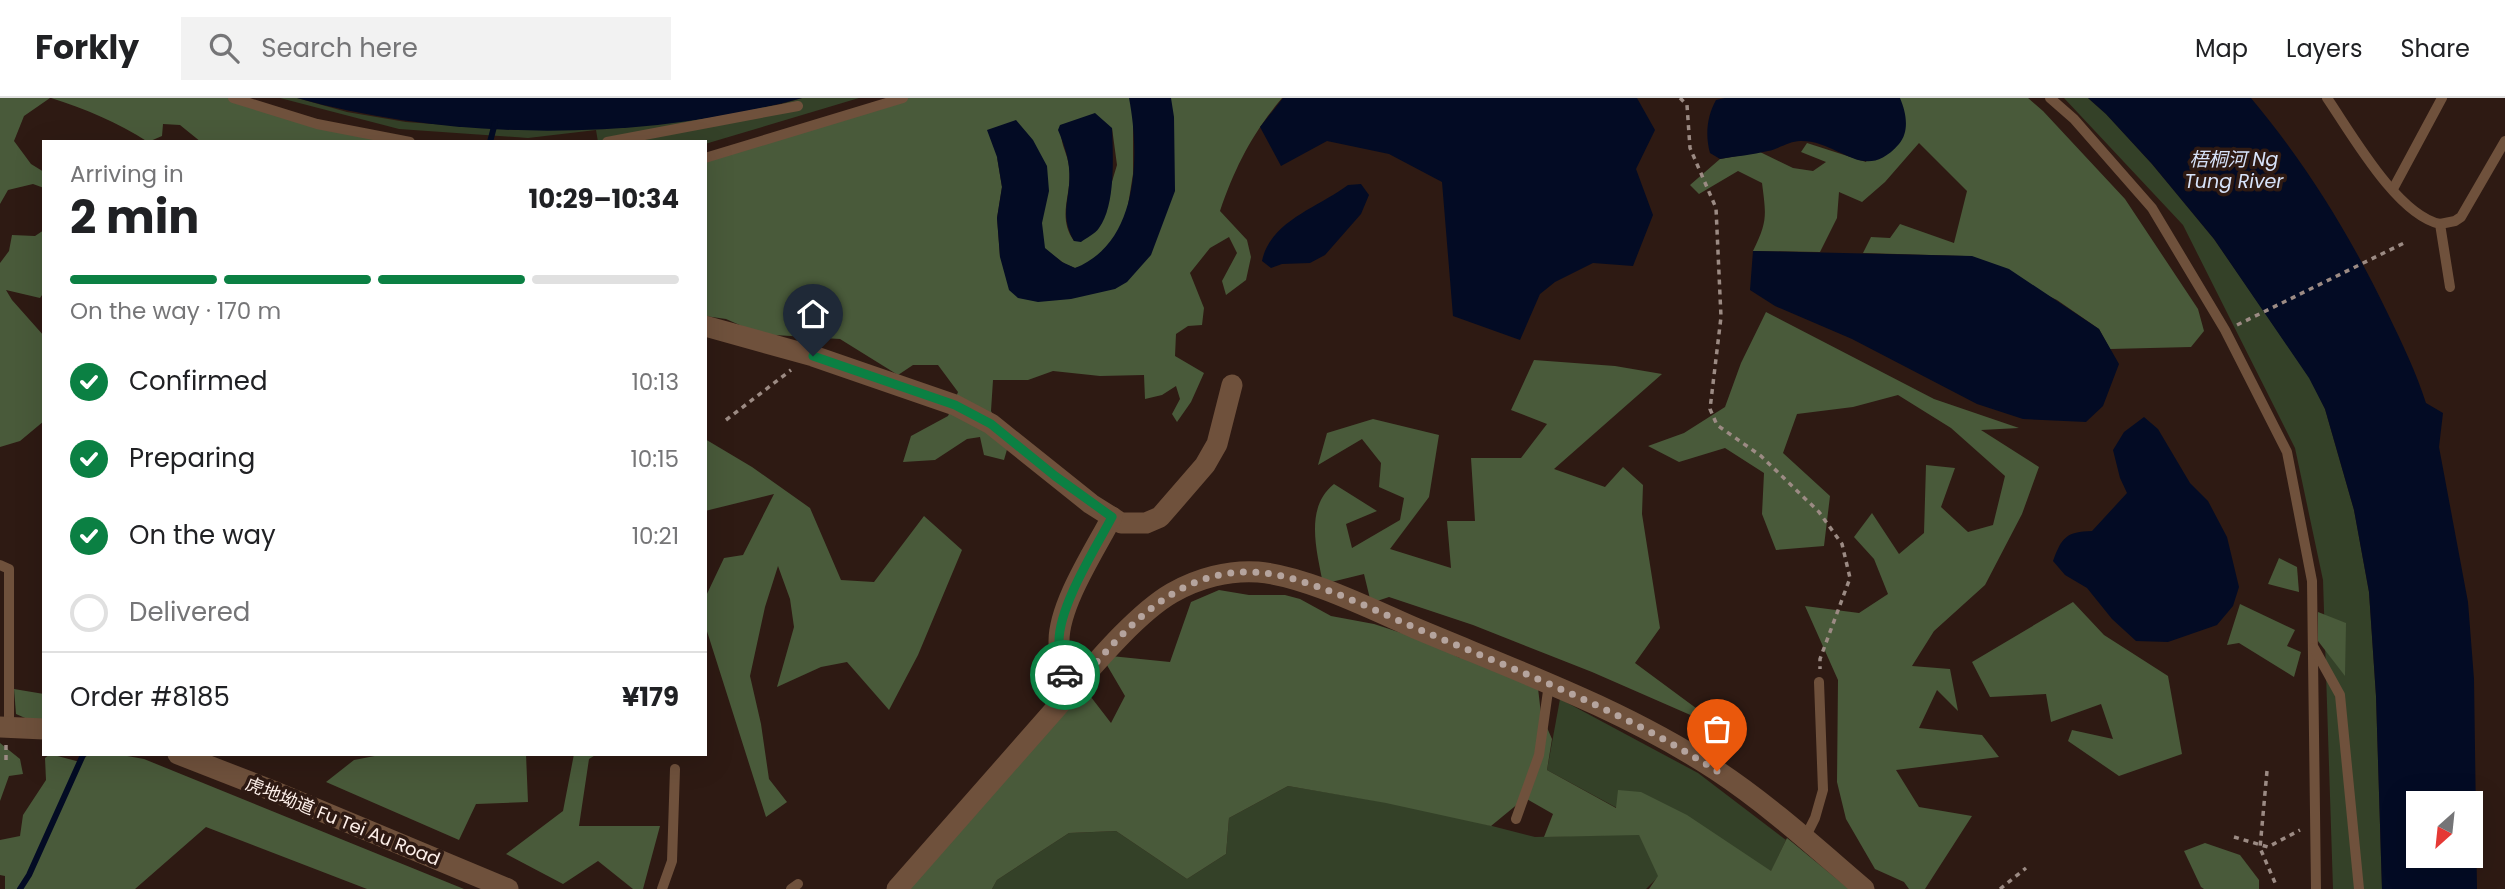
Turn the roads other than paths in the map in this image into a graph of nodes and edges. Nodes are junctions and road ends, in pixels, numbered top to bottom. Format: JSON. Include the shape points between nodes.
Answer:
{"nodes":[{"id":1,"x":233,"y":98,"type":"edge"},
{"id":2,"x":903,"y":98,"type":"edge"},
{"id":3,"x":2050,"y":98,"type":"edge"},
{"id":4,"x":2327,"y":98,"type":"edge"},
{"id":5,"x":2442,"y":98,"type":"edge"},
{"id":6,"x":798,"y":106,"type":"dead end"},
{"id":7,"x":400,"y":140,"type":"edge"},
{"id":8,"x":618,"y":140,"type":"edge"},
{"id":9,"x":2505,"y":141,"type":"edge"},
{"id":10,"x":707,"y":157,"type":"edge"},
{"id":11,"x":2393,"y":189,"type":"junction"},
{"id":12,"x":2440,"y":225,"type":"junction"},
{"id":13,"x":2450,"y":287,"type":"dead end"},
{"id":14,"x":707,"y":327,"type":"edge"},
{"id":15,"x":1232,"y":385,"type":"dead end"},
{"id":16,"x":1112,"y":517,"type":"junction"},
{"id":17,"x":0,"y":565,"type":"edge"},
{"id":18,"x":2313,"y":646,"type":"junction"},
{"id":19,"x":1819,"y":682,"type":"road end"},
{"id":20,"x":1549,"y":684,"type":"junction"},
{"id":21,"x":1068,"y":694,"type":"junction"},
{"id":22,"x":42,"y":729,"type":"edge"},
{"id":23,"x":3,"y":732,"type":"edge"},
{"id":24,"x":183,"y":756,"type":"edge"},
{"id":25,"x":675,"y":769,"type":"dead end"},
{"id":26,"x":1516,"y":819,"type":"dead end"},
{"id":27,"x":1805,"y":838,"type":"junction"},
{"id":28,"x":508,"y":889,"type":"edge"},
{"id":29,"x":662,"y":889,"type":"edge"},
{"id":30,"x":897,"y":889,"type":"edge"},
{"id":31,"x":1864,"y":889,"type":"edge"},
{"id":32,"x":2316,"y":889,"type":"edge"},
{"id":33,"x":2359,"y":889,"type":"edge"}],
"edges":[{"from":1,"to":7,"type":"lane","via":[[317,124]]},
{"from":2,"to":10,"type":"lane"},
{"from":3,"to":18,"type":"lane","via":[[2152,208],[2225,330],[2287,452],[2312,581]]},
{"from":4,"to":11,"type":"lane"},
{"from":5,"to":11,"type":"lane"},
{"from":6,"to":8,"type":"lane"},
{"from":9,"to":12,"type":"lane","via":[[2461,217]]},
{"from":11,"to":12,"type":"lane","via":[[2415,213]]},
{"from":12,"to":13,"type":"lane"},
{"from":14,"to":16,"type":"street","via":[[813,356],[955,405],[991,424]]},
{"from":15,"to":16,"type":"street","via":[[1217,444],[1160,517],[1146,523],[1121,523]]},
{"from":16,"to":21,"type":"street","via":[[1062,620],[1059,642]]},
{"from":17,"to":23,"type":"lane","via":[[9,569]]},
{"from":18,"to":32,"type":"lane"},
{"from":18,"to":33,"type":"lane","via":[[2340,695]]},
{"from":19,"to":27,"type":"lane","via":[[1823,790]]},
{"from":20,"to":21,"type":"street","via":[[1346,599],[1293,580],[1237,572],[1171,593]]},
{"from":20,"to":26,"type":"lane","via":[[1539,755]]},
{"from":20,"to":27,"type":"street","via":[[1686,752],[1759,800]]},
{"from":21,"to":30,"type":"street"},
{"from":22,"to":23,"type":"street"},
{"from":24,"to":28,"type":"street","name":"虎地坳道 Fu Tei Au Road"},
{"from":25,"to":29,"type":"lane","via":[[672,861]]},
{"from":27,"to":31,"type":"street"}]}
